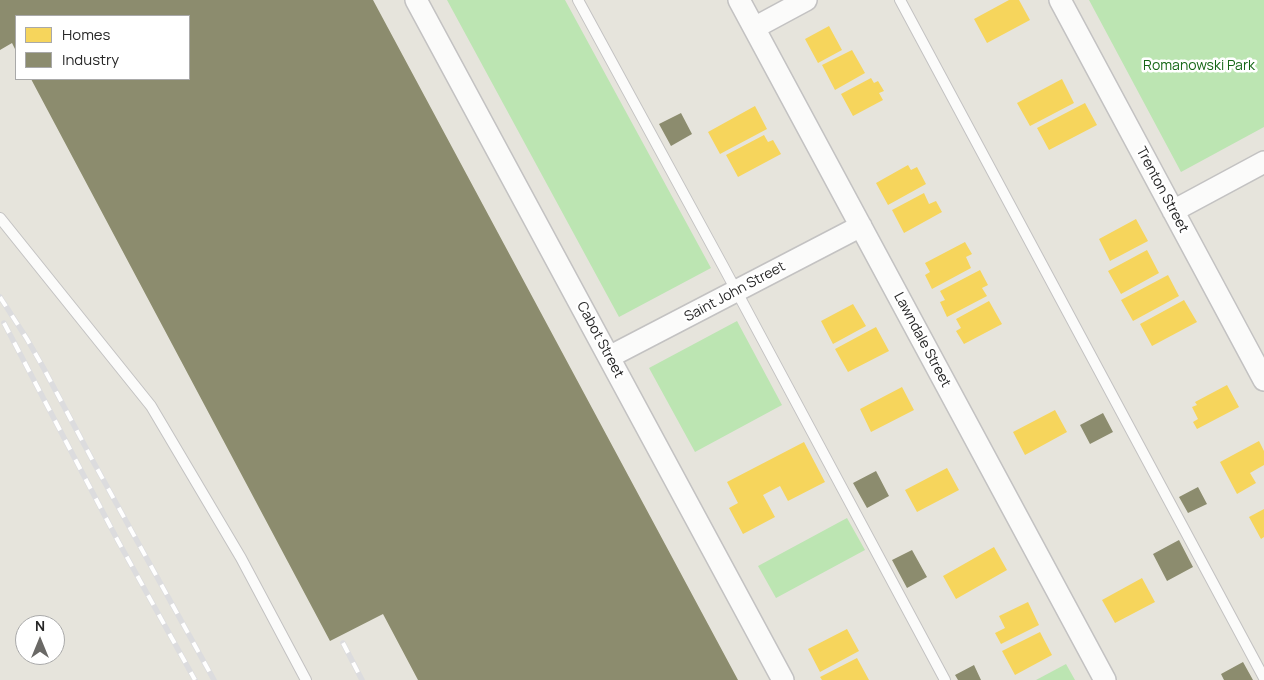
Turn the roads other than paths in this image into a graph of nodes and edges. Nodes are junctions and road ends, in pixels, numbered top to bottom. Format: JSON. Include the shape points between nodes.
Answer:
{"nodes":[{"id":1,"x":416,"y":0,"type":"edge"},
{"id":2,"x":578,"y":0,"type":"edge"},
{"id":3,"x":739,"y":0,"type":"edge"},
{"id":4,"x":806,"y":0,"type":"edge"},
{"id":5,"x":900,"y":0,"type":"edge"},
{"id":6,"x":1060,"y":0,"type":"edge"},
{"id":7,"x":754,"y":28,"type":"junction"},
{"id":8,"x":1264,"y":162,"type":"edge"},
{"id":9,"x":1174,"y":211,"type":"junction"},
{"id":10,"x":0,"y":218,"type":"edge"},
{"id":11,"x":860,"y":226,"type":"junction"},
{"id":12,"x":736,"y":291,"type":"junction"},
{"id":13,"x":609,"y":357,"type":"junction"},
{"id":14,"x":1264,"y":380,"type":"edge"},
{"id":15,"x":1264,"y":678,"type":"edge"},
{"id":16,"x":306,"y":680,"type":"edge"},
{"id":17,"x":783,"y":680,"type":"edge"},
{"id":18,"x":945,"y":680,"type":"edge"},
{"id":19,"x":1105,"y":680,"type":"edge"}],
"edges":[{"from":1,"to":13,"type":"street","name":"Cabot Street"},
{"from":2,"to":12,"type":"lane"},
{"from":3,"to":7,"type":"street","name":"Lawndale Street"},
{"from":4,"to":7,"type":"street"},
{"from":5,"to":15,"type":"lane"},
{"from":6,"to":9,"type":"street","name":"Trenton Street"},
{"from":7,"to":11,"type":"street","name":"Lawndale Street"},
{"from":8,"to":9,"type":"street"},
{"from":9,"to":14,"type":"street","name":"Trenton Street"},
{"from":10,"to":16,"type":"lane","via":[[151,406],[241,558]]},
{"from":11,"to":12,"type":"street","name":"Saint John Street"},
{"from":11,"to":19,"type":"street","name":"Lawndale Street"},
{"from":12,"to":13,"type":"street","name":"Saint John Street"},
{"from":12,"to":18,"type":"lane"},
{"from":13,"to":17,"type":"street","name":"Cabot Street"}]}
